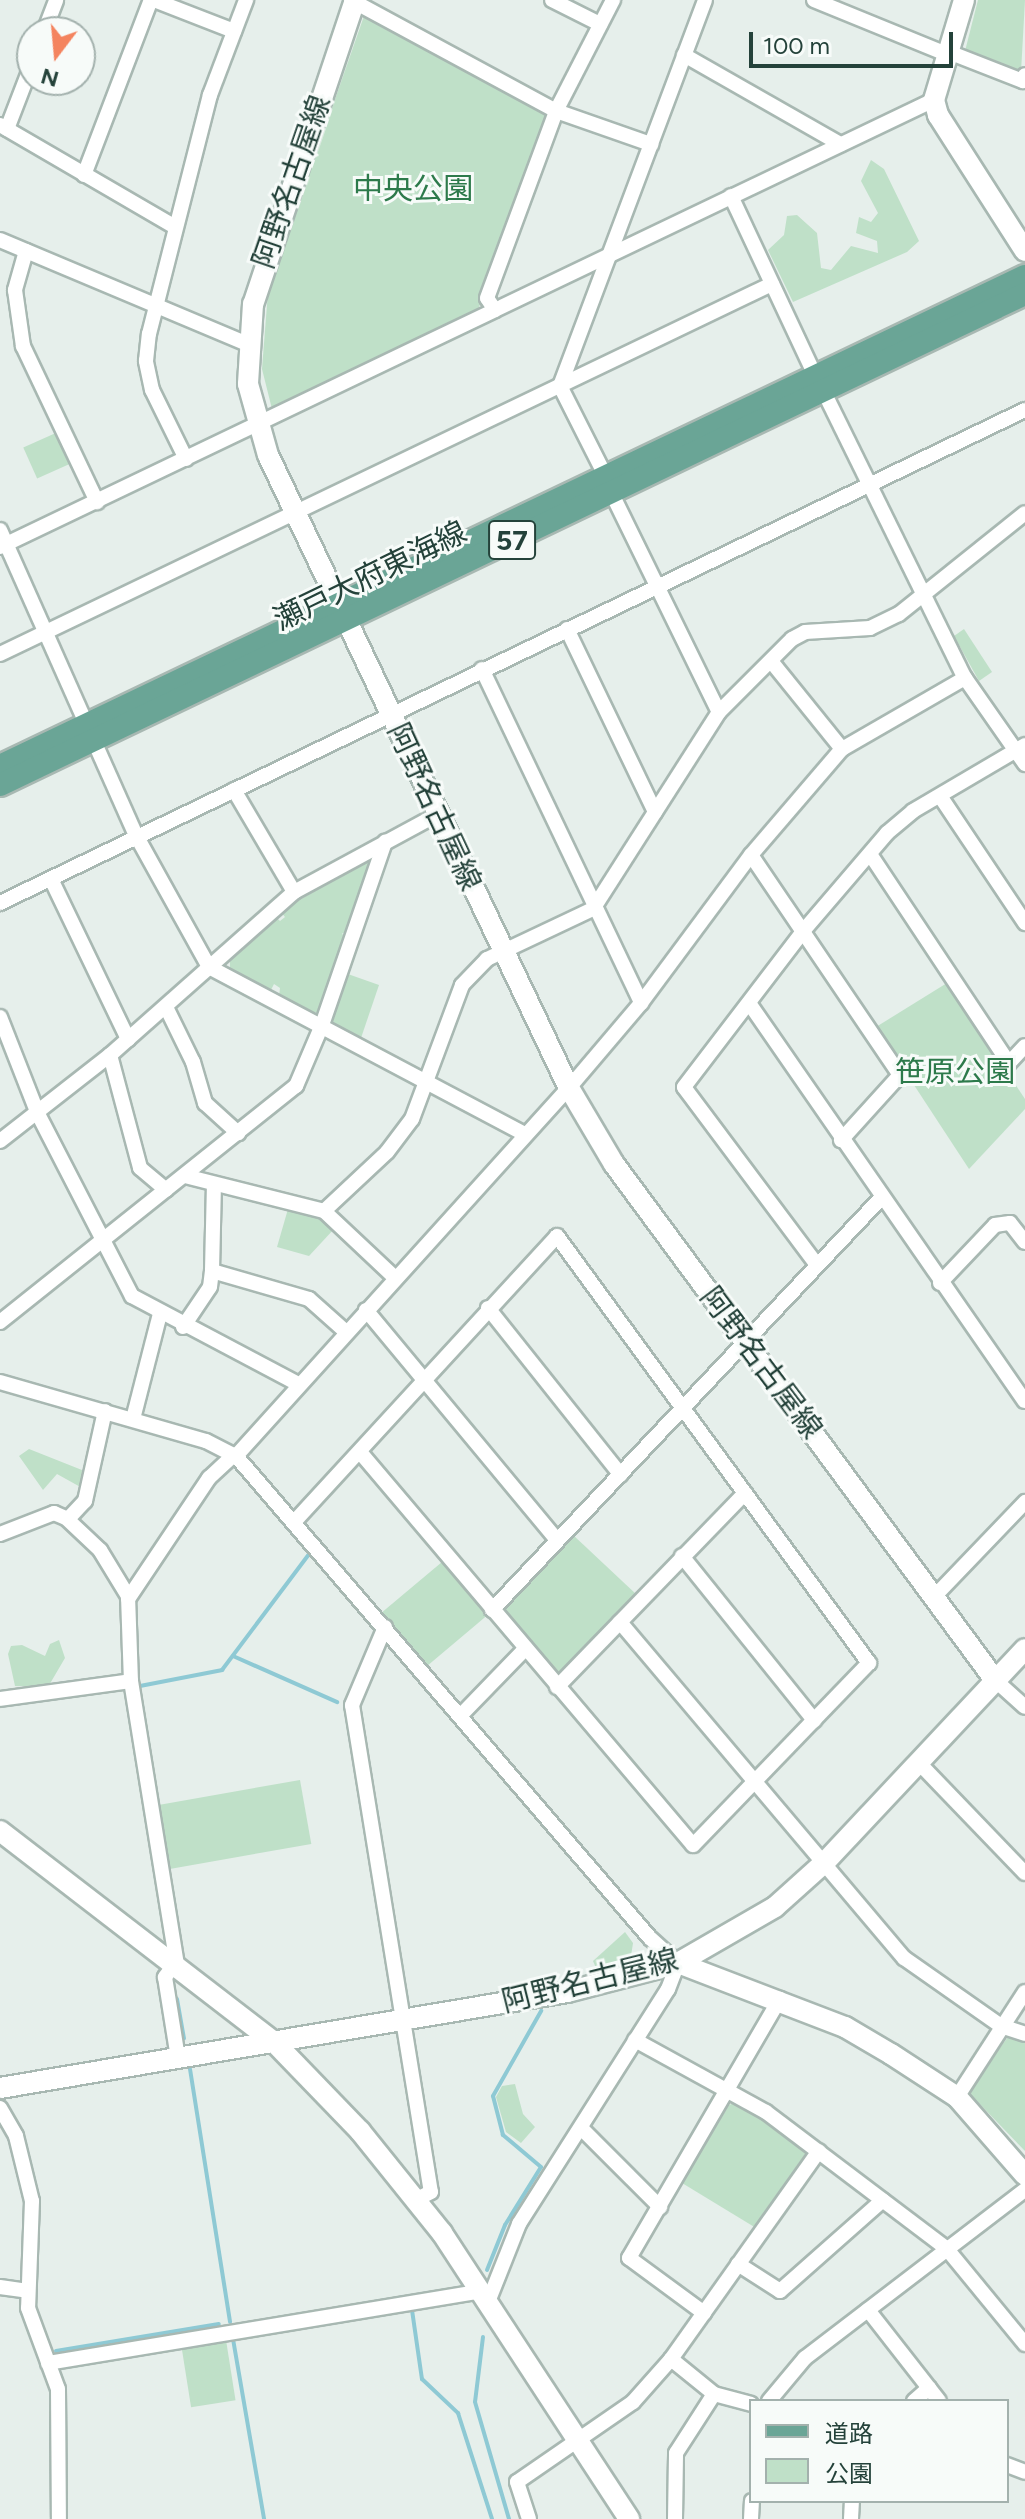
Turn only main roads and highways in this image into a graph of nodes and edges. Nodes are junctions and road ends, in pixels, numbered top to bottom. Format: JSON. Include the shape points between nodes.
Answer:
{"nodes":[{"id":1,"x":964,"y":0,"type":"edge"},
{"id":2,"x":353,"y":1,"type":"edge"},
{"id":3,"x":1025,"y":251,"type":"edge"},
{"id":4,"x":1025,"y":276,"type":"edge"},
{"id":5,"x":1025,"y":294,"type":"edge"},
{"id":6,"x":819,"y":382,"type":"junction"},
{"id":7,"x":341,"y":613,"type":"junction"},
{"id":8,"x":88,"y":734,"type":"junction"},
{"id":9,"x":0,"y":766,"type":"edge"},
{"id":10,"x":0,"y":785,"type":"edge"},
{"id":11,"x":1025,"y":1649,"type":"edge"},
{"id":12,"x":995,"y":1680,"type":"junction"},
{"id":13,"x":0,"y":1831,"type":"edge"},
{"id":14,"x":678,"y":1963,"type":"junction"},
{"id":15,"x":274,"y":2042,"type":"junction"},
{"id":16,"x":0,"y":2088,"type":"edge"},
{"id":17,"x":1025,"y":2175,"type":"edge"},
{"id":18,"x":629,"y":2519,"type":"edge"}],
"edges":[{"from":1,"to":3,"type":"main road","via":[[934,100],[938,115]]},
{"from":2,"to":7,"type":"main road","name":"阿野名古屋線","via":[[264,261],[248,344],[248,384],[257,425]]},
{"from":4,"to":6,"type":"main road","name":"瀬戸大府東海線","number":"57"},
{"from":5,"to":6,"type":"main road","name":"瀬戸大府東海線","number":"57"},
{"from":6,"to":7,"type":"main road","name":"瀬戸大府東海線","number":"57"},
{"from":7,"to":8,"type":"main road","name":"瀬戸大府東海線","number":"57"},
{"from":7,"to":12,"type":"main road","name":"阿野名古屋線","via":[[569,1088],[614,1164]]},
{"from":8,"to":9,"type":"main road","name":"瀬戸大府東海線","number":"57"},
{"from":8,"to":10,"type":"main road","name":"瀬戸大府東海線","number":"57"},
{"from":11,"to":12,"type":"main road"},
{"from":12,"to":14,"type":"main road","name":"阿野名古屋線","via":[[825,1862],[749,1926]]},
{"from":13,"to":15,"type":"main road"},
{"from":14,"to":15,"type":"main road","name":"阿野名古屋線","via":[[567,1992]]},
{"from":14,"to":17,"type":"main road","via":[[845,2027],[957,2097]]},
{"from":15,"to":16,"type":"main road","name":"阿野名古屋線"},
{"from":15,"to":18,"type":"main road","via":[[417,2199]]}]}
